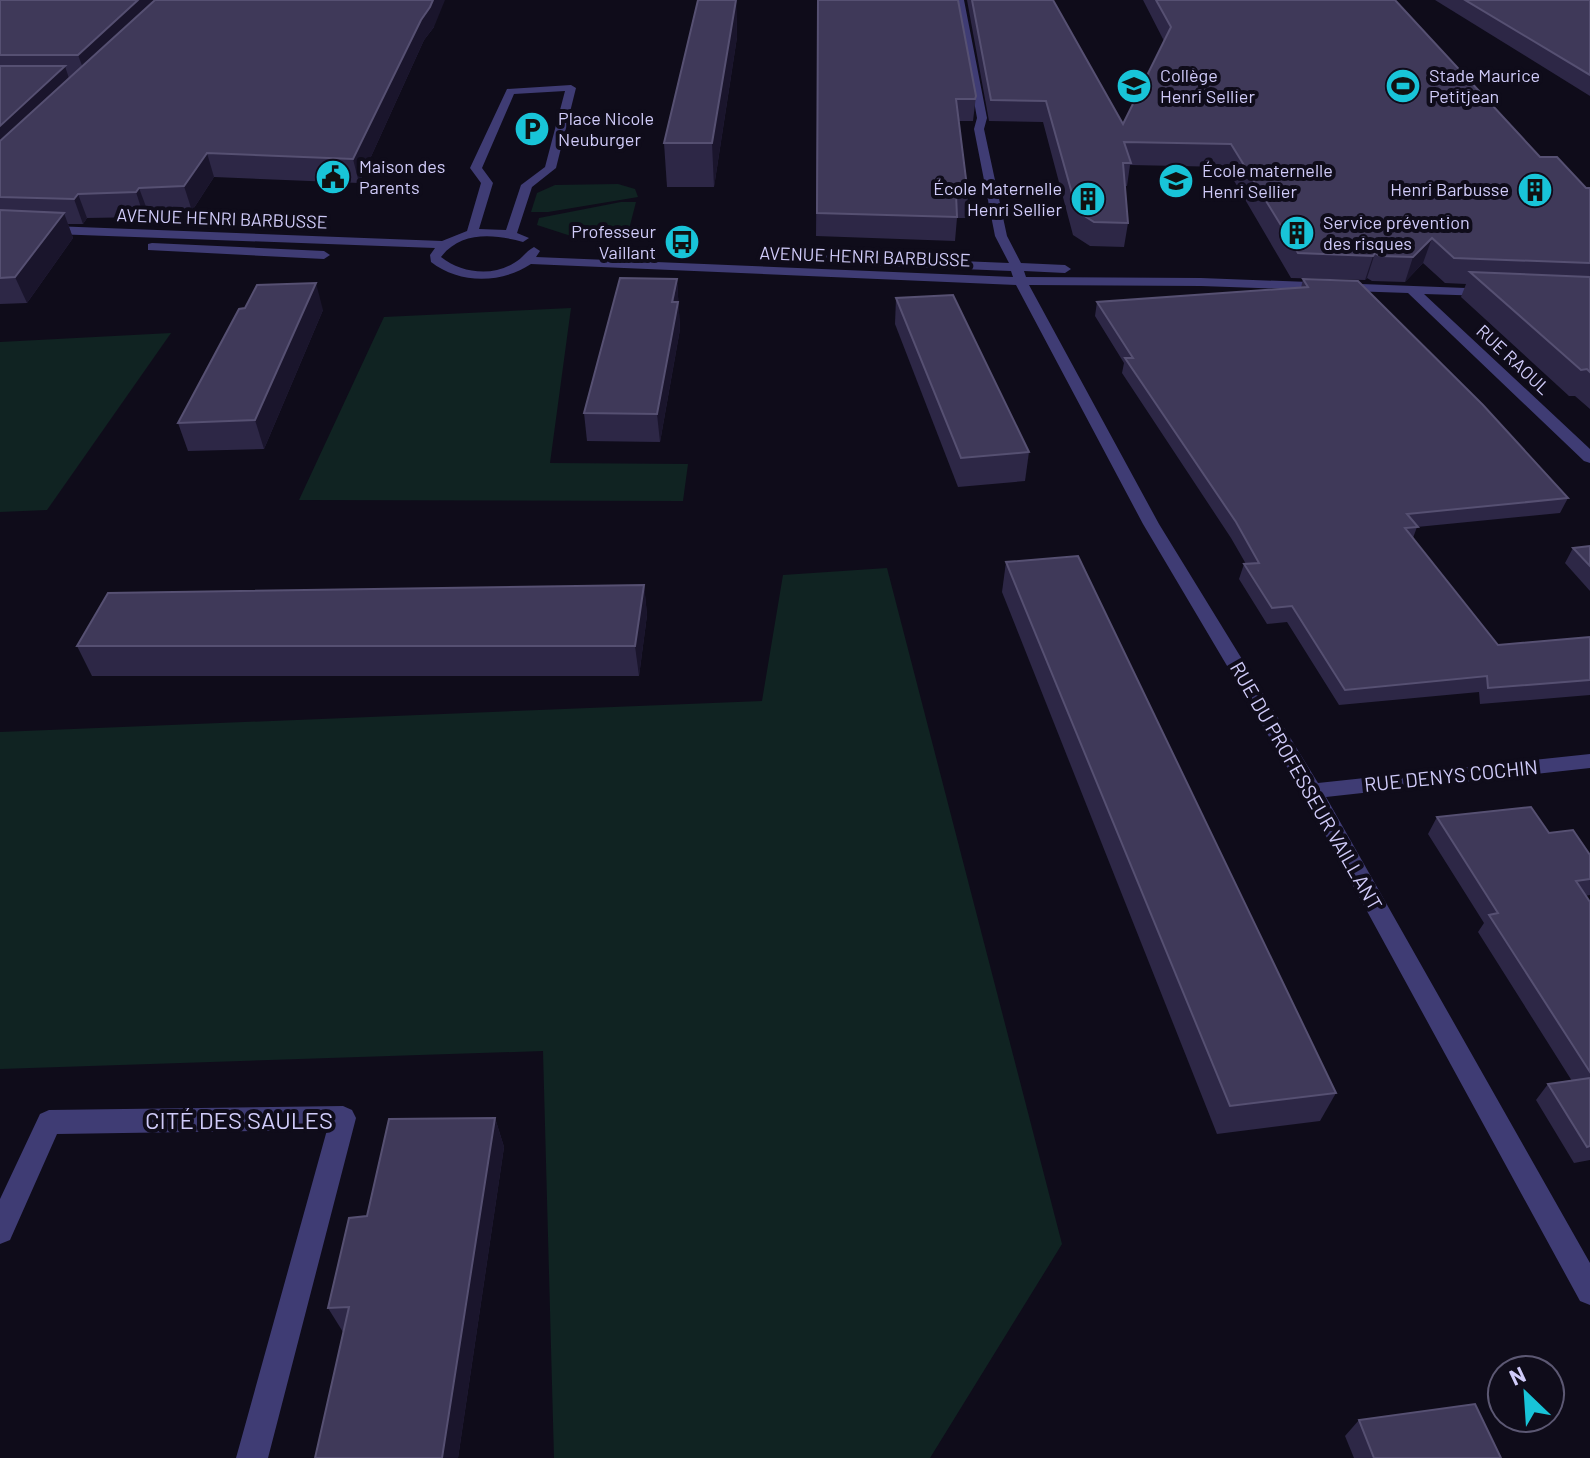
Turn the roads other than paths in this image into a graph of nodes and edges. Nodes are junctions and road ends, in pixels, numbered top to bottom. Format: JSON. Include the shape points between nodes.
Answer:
{"nodes":[{"id":1,"x":960,"y":0,"type":"edge"},
{"id":2,"x":0,"y":228,"type":"edge"},
{"id":3,"x":511,"y":233,"type":"junction"},
{"id":4,"x":472,"y":234,"type":"junction"},
{"id":5,"x":0,"y":239,"type":"edge"},
{"id":6,"x":442,"y":245,"type":"junction"},
{"id":7,"x":534,"y":247,"type":"junction"},
{"id":8,"x":435,"y":259,"type":"junction"},
{"id":9,"x":528,"y":260,"type":"junction"},
{"id":10,"x":1018,"y":273,"type":"junction"},
{"id":11,"x":1411,"y":289,"type":"junction"},
{"id":12,"x":1506,"y":293,"type":"edge"},
{"id":13,"x":1590,"y":458,"type":"edge"},
{"id":14,"x":1590,"y":761,"type":"edge"},
{"id":15,"x":1312,"y":791,"type":"junction"},
{"id":16,"x":0,"y":1230,"type":"edge"},
{"id":17,"x":1590,"y":1291,"type":"edge"},
{"id":18,"x":252,"y":1458,"type":"edge"}],
"edges":[{"from":1,"to":10,"type":"street","name":"RUE DU PROFESSEUR VAILLANT","via":[[1001,236]]},
{"from":2,"to":6,"type":"street","name":"AVENUE HENRI BARBUSSE"},
{"from":3,"to":4,"type":"street"},
{"from":3,"to":4,"type":"street","via":[[527,185],[550,168],[571,88],[510,91],[476,168],[487,183]]},
{"from":3,"to":7,"type":"street"},
{"from":4,"to":6,"type":"street"},
{"from":5,"to":8,"type":"street","name":"AVENUE HENRI BARBUSSE"},
{"from":6,"to":8,"type":"street"},
{"from":7,"to":9,"type":"street"},
{"from":7,"to":10,"type":"street","name":"AVENUE HENRI BARBUSSE"},
{"from":8,"to":9,"type":"street","via":[[462,274],[511,269]]},
{"from":9,"to":10,"type":"street","name":"AVENUE HENRI BARBUSSE"},
{"from":10,"to":11,"type":"street","name":"AVENUE HENRI BARBUSSE"},
{"from":10,"to":15,"type":"street","name":"RUE DU PROFESSEUR VAILLANT","via":[[1151,524]]},
{"from":11,"to":12,"type":"street","name":"AVENUE HENRI BARBUSSE"},
{"from":11,"to":13,"type":"street","name":"RUE RAOUL"},
{"from":14,"to":15,"type":"street","name":"RUE DENYS COCHIN"},
{"from":15,"to":17,"type":"street","name":"RUE DU PROFESSEUR VAILLANT"},
{"from":16,"to":18,"type":"street","name":"CITÉ DES SAULES","via":[[49,1122],[343,1118]]}]}
